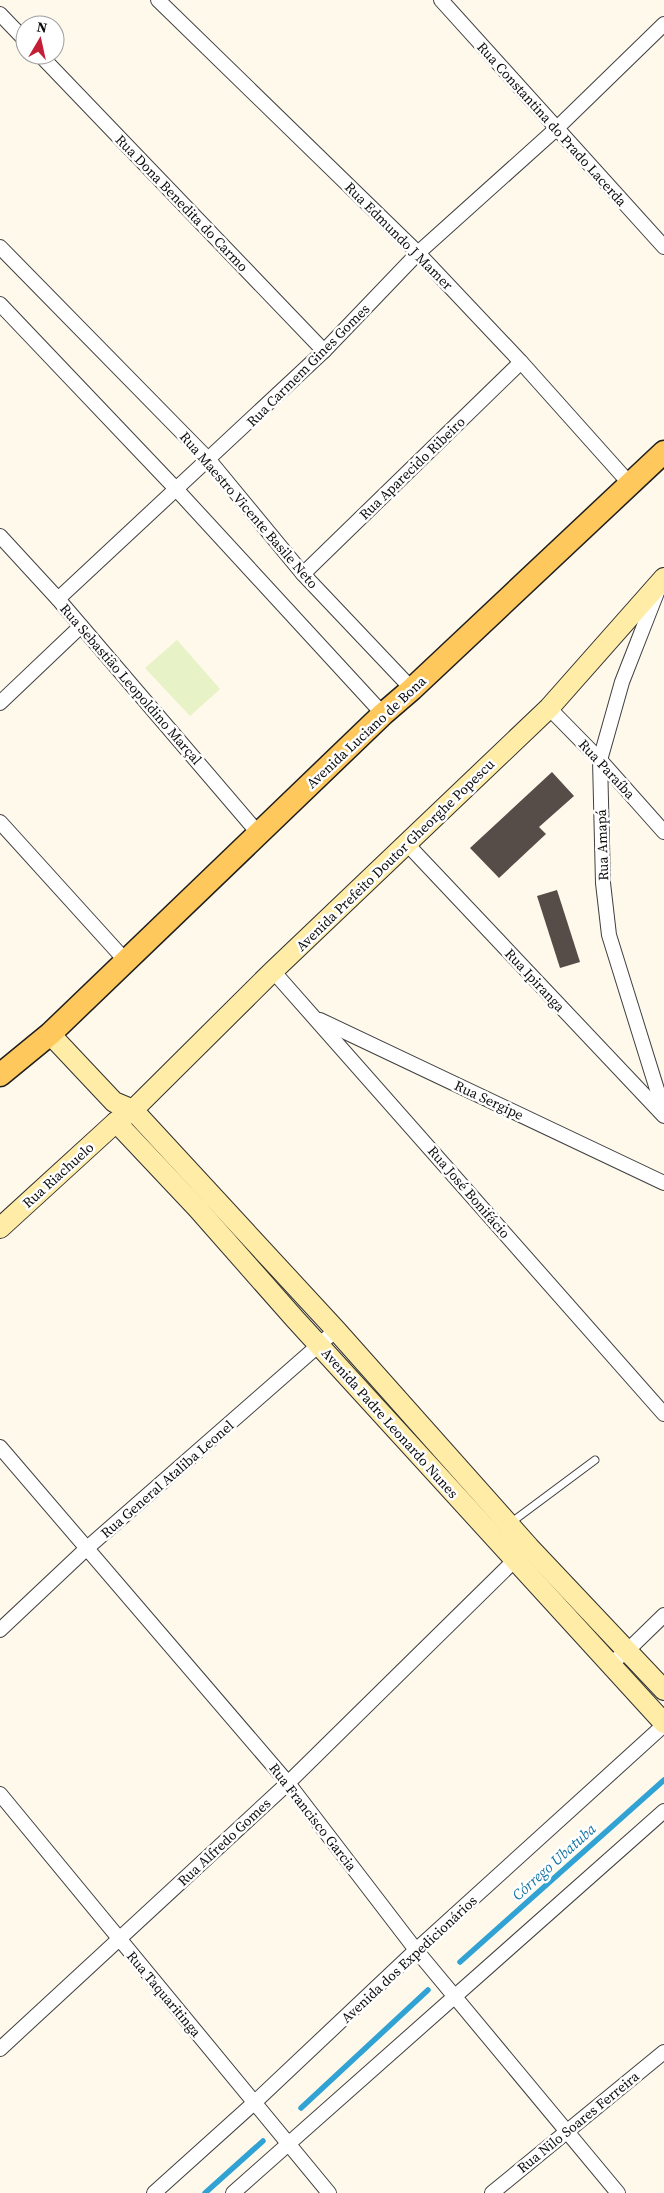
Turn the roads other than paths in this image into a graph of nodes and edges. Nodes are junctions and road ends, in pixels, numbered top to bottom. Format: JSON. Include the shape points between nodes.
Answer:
{"nodes":[{"id":1,"x":158,"y":0,"type":"edge"},
{"id":2,"x":441,"y":0,"type":"edge"},
{"id":3,"x":0,"y":14,"type":"edge"},
{"id":4,"x":664,"y":24,"type":"edge"},
{"id":5,"x":15,"y":30,"type":"edge"},
{"id":6,"x":50,"y":65,"type":"edge"},
{"id":7,"x":556,"y":128,"type":"junction"},
{"id":8,"x":0,"y":247,"type":"edge"},
{"id":9,"x":664,"y":247,"type":"edge"},
{"id":10,"x":418,"y":253,"type":"junction"},
{"id":11,"x":0,"y":304,"type":"edge"},
{"id":12,"x":324,"y":351,"type":"junction"},
{"id":13,"x":521,"y":362,"type":"junction"},
{"id":14,"x":664,"y":452,"type":"edge"},
{"id":15,"x":209,"y":460,"type":"junction"},
{"id":16,"x":630,"y":484,"type":"junction"},
{"id":17,"x":177,"y":490,"type":"junction"},
{"id":18,"x":0,"y":536,"type":"edge"},
{"id":19,"x":303,"y":574,"type":"junction"},
{"id":20,"x":663,"y":579,"type":"edge"},
{"id":21,"x":58,"y":599,"type":"junction"},
{"id":22,"x":81,"y":626,"type":"junction"},
{"id":23,"x":412,"y":689,"type":"junction"},
{"id":24,"x":0,"y":703,"type":"edge"},
{"id":25,"x":549,"y":708,"type":"junction"},
{"id":26,"x":383,"y":714,"type":"junction"},
{"id":27,"x":600,"y":760,"type":"junction"},
{"id":28,"x":0,"y":822,"type":"edge"},
{"id":29,"x":664,"y":832,"type":"edge"},
{"id":30,"x":259,"y":834,"type":"junction"},
{"id":31,"x":407,"y":844,"type":"junction"},
{"id":32,"x":126,"y":960,"type":"junction"},
{"id":33,"x":273,"y":971,"type":"junction"},
{"id":34,"x":315,"y":1018,"type":"junction"},
{"id":35,"x":50,"y":1034,"type":"junction"},
{"id":36,"x":0,"y":1075,"type":"edge"},
{"id":37,"x":114,"y":1102,"type":"junction"},
{"id":38,"x":133,"y":1110,"type":"junction"},
{"id":39,"x":664,"y":1114,"type":"edge"},
{"id":40,"x":116,"y":1122,"type":"junction"},
{"id":41,"x":664,"y":1183,"type":"edge"},
{"id":42,"x":0,"y":1228,"type":"edge"},
{"id":43,"x":336,"y":1330,"type":"junction"},
{"id":44,"x":319,"y":1345,"type":"junction"},
{"id":45,"x":664,"y":1414,"type":"edge"},
{"id":46,"x":0,"y":1447,"type":"edge"},
{"id":47,"x":595,"y":1460,"type":"dead end"},
{"id":48,"x":509,"y":1524,"type":"junction"},
{"id":49,"x":86,"y":1549,"type":"junction"},
{"id":50,"x":522,"y":1553,"type":"junction"},
{"id":51,"x":664,"y":1615,"type":"edge"},
{"id":52,"x":0,"y":1630,"type":"edge"},
{"id":53,"x":627,"y":1651,"type":"junction"},
{"id":54,"x":610,"y":1664,"type":"junction"},
{"id":55,"x":664,"y":1690,"type":"edge"},
{"id":56,"x":664,"y":1724,"type":"edge"},
{"id":57,"x":288,"y":1783,"type":"junction"},
{"id":58,"x":0,"y":1794,"type":"edge"},
{"id":59,"x":664,"y":1811,"type":"edge"},
{"id":60,"x":119,"y":1940,"type":"junction"},
{"id":61,"x":416,"y":1950,"type":"junction"},
{"id":62,"x":455,"y":1997,"type":"junction"},
{"id":63,"x":0,"y":2049,"type":"edge"},
{"id":64,"x":664,"y":2052,"type":"edge"},
{"id":65,"x":254,"y":2103,"type":"junction"},
{"id":66,"x":566,"y":2131,"type":"junction"},
{"id":67,"x":288,"y":2143,"type":"junction"},
{"id":68,"x":154,"y":2193,"type":"edge"},
{"id":69,"x":233,"y":2193,"type":"edge"},
{"id":70,"x":329,"y":2193,"type":"edge"},
{"id":71,"x":492,"y":2193,"type":"edge"},
{"id":72,"x":618,"y":2193,"type":"edge"}],
"edges":[{"from":1,"to":10,"type":"street","name":"Rua Edmundo J Mamer"},
{"from":2,"to":7,"type":"street","name":"Rua Constantina do Prado Lacerda"},
{"from":3,"to":5,"type":"street"},
{"from":4,"to":7,"type":"street","name":"Rua Carmem Gines Gomes"},
{"from":6,"to":12,"type":"street","name":"Rua Dona Benedita do Carmo"},
{"from":7,"to":9,"type":"street","name":"Rua Constantina do Prado Lacerda"},
{"from":7,"to":10,"type":"street","name":"Rua Carmem Gines Gomes"},
{"from":8,"to":15,"type":"street","name":"Rua Maestro Vicente Basile Neto"},
{"from":10,"to":12,"type":"street","name":"Rua Carmem Gines Gomes"},
{"from":10,"to":13,"type":"street","name":"Rua Edmundo J Mamer"},
{"from":11,"to":17,"type":"street"},
{"from":12,"to":15,"type":"street","name":"Rua Carmem Gines Gomes"},
{"from":13,"to":16,"type":"street","name":"Rua Edmundo J Mamer"},
{"from":13,"to":19,"type":"street","name":"Rua Aparecido Ribeiro"},
{"from":14,"to":16,"type":"main road","name":"Avenida Luciano de Bona"},
{"from":15,"to":17,"type":"street","name":"Rua Carmem Gines Gomes"},
{"from":15,"to":19,"type":"street","name":"Rua Maestro Vicente Basile Neto"},
{"from":16,"to":23,"type":"main road","name":"Avenida Luciano de Bona"},
{"from":17,"to":21,"type":"street","name":"Rua Carmem Gines Gomes"},
{"from":17,"to":26,"type":"street"},
{"from":18,"to":21,"type":"street","name":"Rua Sebastião Leopoldino Marçal"},
{"from":19,"to":23,"type":"street","name":"Rua Maestro Vicente Basile Neto"},
{"from":20,"to":25,"type":"street","name":"Avenida Prefeito Doutor Gheorghe Popescu"},
{"from":20,"to":27,"type":"street","name":"Rua Amapá","via":[[622,682]]},
{"from":21,"to":22,"type":"street","name":"Rua Sebastião Leopoldino Marçal"},
{"from":22,"to":24,"type":"street"},
{"from":22,"to":30,"type":"street","name":"Rua Sebastião Leopoldino Marçal"},
{"from":23,"to":26,"type":"main road","name":"Avenida Luciano de Bona"},
{"from":25,"to":27,"type":"street","name":"Rua Paraíba"},
{"from":25,"to":31,"type":"street","name":"Avenida Prefeito Doutor Gheorghe Popescu"},
{"from":26,"to":30,"type":"main road","name":"Avenida Luciano de Bona"},
{"from":27,"to":29,"type":"street","name":"Rua Paraíba"},
{"from":27,"to":39,"type":"street","name":"Rua Amapá","via":[[603,883],[609,935]]},
{"from":28,"to":32,"type":"street"},
{"from":30,"to":32,"type":"main road","name":"Avenida Luciano de Bona"},
{"from":31,"to":33,"type":"street","name":"Avenida Prefeito Doutor Gheorghe Popescu"},
{"from":31,"to":39,"type":"street","name":"Rua Ipiranga"},
{"from":32,"to":35,"type":"main road","name":"Avenida Luciano de Bona"},
{"from":33,"to":34,"type":"street","name":"Rua José Bonifácio"},
{"from":33,"to":38,"type":"street","name":"Avenida Prefeito Doutor Gheorghe Popescu"},
{"from":34,"to":41,"type":"street","name":"Rua Sergipe"},
{"from":34,"to":45,"type":"street","name":"Rua José Bonifácio"},
{"from":35,"to":36,"type":"main road","name":"Avenida Luciano de Bona"},
{"from":35,"to":37,"type":"street"},
{"from":37,"to":38,"type":"street"},
{"from":37,"to":40,"type":"street"},
{"from":38,"to":40,"type":"street","name":"Avenida Prefeito Doutor Gheorghe Popescu"},
{"from":38,"to":43,"type":"street","name":"Avenida Padre Leonardo Nunes"},
{"from":40,"to":42,"type":"street","name":"Rua Riachuelo"},
{"from":40,"to":44,"type":"street","name":"Avenida Padre Leonardo Nunes"},
{"from":43,"to":44,"type":"street","name":"Rua General Ataliba Leonel"},
{"from":43,"to":48,"type":"street","name":"Avenida Padre Leonardo Nunes"},
{"from":44,"to":49,"type":"street","name":"Rua General Ataliba Leonel"},
{"from":44,"to":50,"type":"street","name":"Avenida Padre Leonardo Nunes"},
{"from":46,"to":49,"type":"street","name":"Rua Francisco Garcia"},
{"from":47,"to":48,"type":"lane"},
{"from":48,"to":50,"type":"street","name":"Avenida Padre Leonardo Nunes"},
{"from":49,"to":52,"type":"street","name":"Rua General Ataliba Leonel"},
{"from":49,"to":57,"type":"street","name":"Rua Francisco Garcia"},
{"from":50,"to":53,"type":"street","name":"Avenida Padre Leonardo Nunes"},
{"from":50,"to":54,"type":"street","name":"Avenida Padre Leonardo Nunes"},
{"from":50,"to":57,"type":"street","name":"Rua Alfredo Gomes"},
{"from":51,"to":53,"type":"street"},
{"from":53,"to":54,"type":"street"},
{"from":53,"to":55,"type":"street","name":"Avenida Padre Leonardo Nunes"},
{"from":54,"to":56,"type":"street","name":"Avenida Padre Leonardo Nunes"},
{"from":56,"to":61,"type":"street","name":"Avenida dos Expedicionários"},
{"from":57,"to":60,"type":"street","name":"Rua Alfredo Gomes"},
{"from":57,"to":61,"type":"street","name":"Rua Francisco Garcia"},
{"from":58,"to":60,"type":"street","name":"Rua Taquaritinga"},
{"from":59,"to":62,"type":"street"},
{"from":60,"to":63,"type":"street","name":"Rua Alfredo Gomes"},
{"from":60,"to":65,"type":"street","name":"Rua Taquaritinga"},
{"from":61,"to":62,"type":"street","name":"Rua Francisco Garcia"},
{"from":61,"to":65,"type":"street","name":"Avenida dos Expedicionários"},
{"from":62,"to":66,"type":"street","name":"Rua Francisco Garcia"},
{"from":62,"to":67,"type":"street"},
{"from":64,"to":66,"type":"street","name":"Rua Nilo Soares Ferreira"},
{"from":65,"to":67,"type":"street","name":"Rua Taquaritinga"},
{"from":65,"to":68,"type":"street","name":"Avenida dos Expedicionários"},
{"from":66,"to":71,"type":"street","name":"Rua Nilo Soares Ferreira"},
{"from":66,"to":72,"type":"street","name":"Rua Francisco Garcia"},
{"from":67,"to":69,"type":"street"},
{"from":67,"to":70,"type":"street","name":"Rua Taquaritinga"}]}
